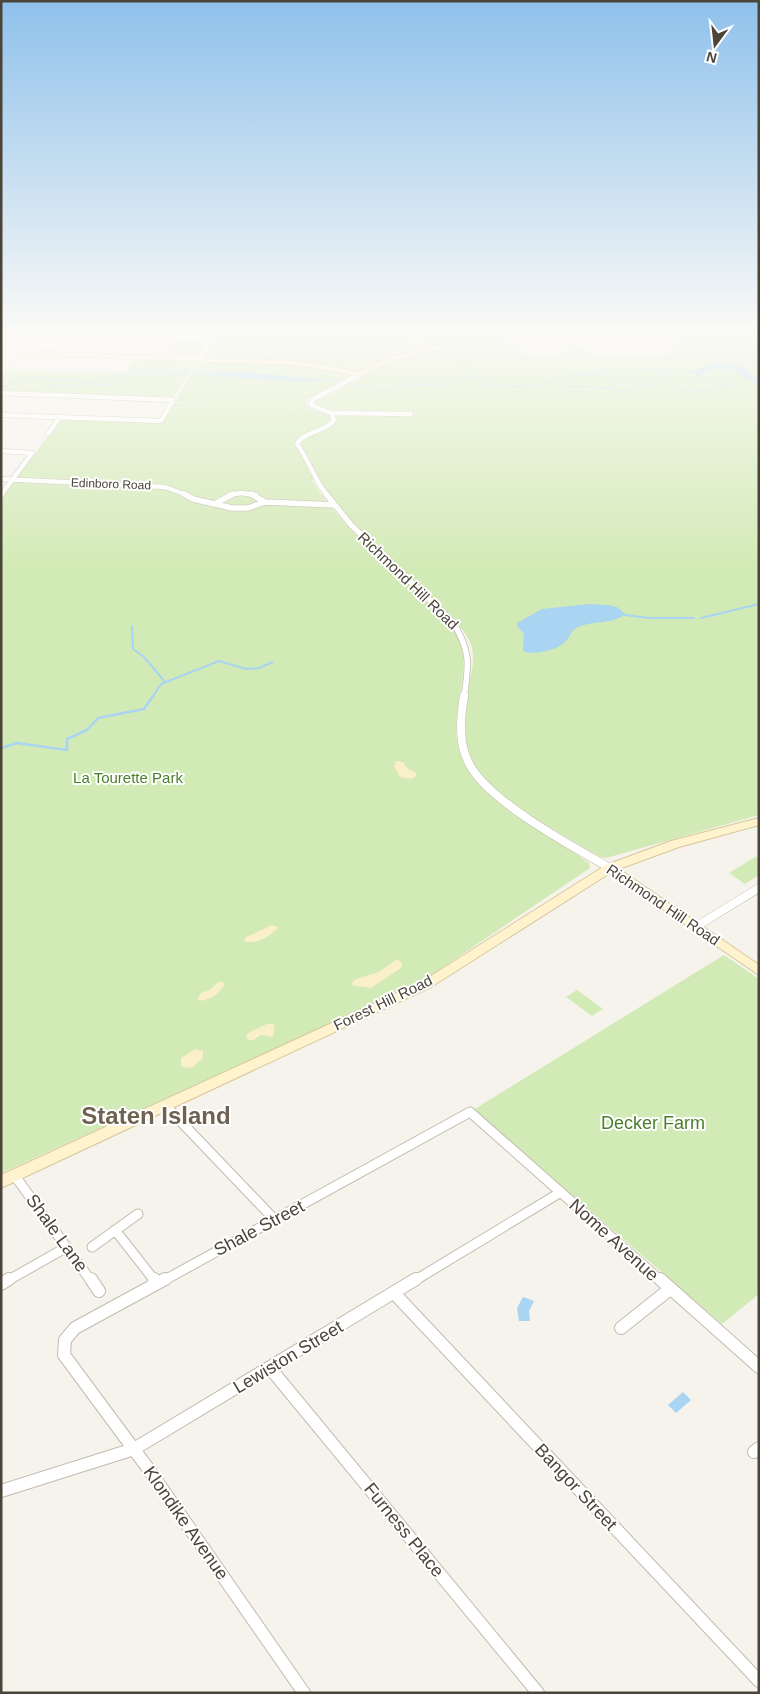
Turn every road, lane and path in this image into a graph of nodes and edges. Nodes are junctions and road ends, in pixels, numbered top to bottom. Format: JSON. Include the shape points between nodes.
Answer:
{"nodes":[{"id":1,"x":165,"y":414,"type":"edge"},
{"id":2,"x":331,"y":414,"type":"edge"},
{"id":3,"x":1,"y":415,"type":"edge"},
{"id":4,"x":60,"y":417,"type":"junction"},
{"id":5,"x":48,"y":434,"type":"dead end"},
{"id":6,"x":1,"y":451,"type":"edge"},
{"id":7,"x":1,"y":479,"type":"edge"},
{"id":8,"x":13,"y":480,"type":"junction"},
{"id":9,"x":1,"y":496,"type":"edge"},
{"id":10,"x":265,"y":502,"type":"junction"},
{"id":11,"x":216,"y":503,"type":"junction"},
{"id":12,"x":335,"y":504,"type":"junction"},
{"id":13,"x":759,"y":821,"type":"edge"},
{"id":14,"x":610,"y":868,"type":"junction"},
{"id":15,"x":759,"y":888,"type":"edge"},
{"id":16,"x":697,"y":926,"type":"junction"},
{"id":17,"x":759,"y":971,"type":"edge"},
{"id":18,"x":165,"y":1105,"type":"junction"},
{"id":19,"x":470,"y":1112,"type":"joint"},
{"id":20,"x":15,"y":1176,"type":"junction"},
{"id":21,"x":1,"y":1182,"type":"edge"},
{"id":22,"x":561,"y":1192,"type":"junction"},
{"id":23,"x":138,"y":1214,"type":"dead end"},
{"id":24,"x":274,"y":1219,"type":"junction"},
{"id":25,"x":115,"y":1230,"type":"junction"},
{"id":26,"x":67,"y":1247,"type":"junction"},
{"id":27,"x":92,"y":1247,"type":"dead end"},
{"id":28,"x":1,"y":1284,"type":"edge"},
{"id":29,"x":157,"y":1284,"type":"junction"},
{"id":30,"x":670,"y":1289,"type":"junction"},
{"id":31,"x":99,"y":1291,"type":"dead end"},
{"id":32,"x":394,"y":1293,"type":"junction"},
{"id":33,"x":621,"y":1328,"type":"dead end"},
{"id":34,"x":64,"y":1355,"type":"joint"},
{"id":35,"x":759,"y":1367,"type":"edge"},
{"id":36,"x":270,"y":1368,"type":"junction"},
{"id":37,"x":134,"y":1449,"type":"junction"},
{"id":38,"x":1,"y":1492,"type":"edge"},
{"id":39,"x":759,"y":1681,"type":"edge"},
{"id":40,"x":304,"y":1693,"type":"edge"},
{"id":41,"x":538,"y":1693,"type":"edge"}],
"edges":[{"from":1,"to":4,"type":"street","via":[[161,421]]},
{"from":2,"to":12,"type":"street","name":"Richmond Hill Road","via":[[334,420],[329,426],[301,438],[296,444],[307,457],[321,488]]},
{"from":3,"to":4,"type":"street"},
{"from":4,"to":5,"type":"street"},
{"from":6,"to":8,"type":"street","via":[[32,453]]},
{"from":7,"to":8,"type":"street","name":"Edinboro Road"},
{"from":8,"to":9,"type":"street"},
{"from":8,"to":11,"type":"street","name":"Edinboro Road","via":[[165,486],[193,500]]},
{"from":10,"to":11,"type":"street","name":"Edinboro Road","via":[[243,508]]},
{"from":10,"to":11,"type":"street","name":"Edinboro Road","via":[[258,496],[243,494],[228,496]]},
{"from":10,"to":12,"type":"street","name":"Edinboro Road"},
{"from":12,"to":14,"type":"street","name":"Richmond Hill Road","via":[[371,546],[462,633],[469,658],[460,706],[460,728],[471,767],[514,806]]},
{"from":13,"to":14,"type":"street","name":"Forest Hill Road","via":[[675,844]]},
{"from":14,"to":16,"type":"street","name":"Richmond Hill Road"},
{"from":14,"to":18,"type":"street","name":"Forest Hill Road","via":[[427,984]]},
{"from":15,"to":16,"type":"street"},
{"from":16,"to":17,"type":"street","name":"Richmond Hill Road"},
{"from":18,"to":20,"type":"street","name":"Forest Hill Road"},
{"from":18,"to":24,"type":"street"},
{"from":19,"to":22,"type":"street","name":"Nome Avenue"},
{"from":19,"to":24,"type":"street","name":"Shale Street"},
{"from":20,"to":21,"type":"street","name":"Forest Hill Road"},
{"from":20,"to":26,"type":"street","name":"Shale Lane"},
{"from":22,"to":30,"type":"street","name":"Nome Avenue"},
{"from":22,"to":32,"type":"street","name":"Lewiston Street"},
{"from":23,"to":25,"type":"street"},
{"from":24,"to":29,"type":"street","name":"Shale Street"},
{"from":25,"to":27,"type":"street"},
{"from":25,"to":29,"type":"street"},
{"from":26,"to":28,"type":"street"},
{"from":26,"to":31,"type":"street","name":"Shale Lane"},
{"from":29,"to":34,"type":"street","name":"Shale Street","via":[[75,1328],[63,1343]]},
{"from":30,"to":33,"type":"street"},
{"from":30,"to":35,"type":"street","name":"Nome Avenue"},
{"from":32,"to":36,"type":"street","name":"Lewiston Street"},
{"from":32,"to":39,"type":"street","name":"Bangor Street"},
{"from":34,"to":37,"type":"street","name":"Klondike Avenue"},
{"from":36,"to":37,"type":"street","name":"Lewiston Street"},
{"from":36,"to":41,"type":"street","name":"Furness Place"},
{"from":37,"to":38,"type":"street","name":"Lewiston Street"},
{"from":37,"to":40,"type":"street","name":"Klondike Avenue"}]}
